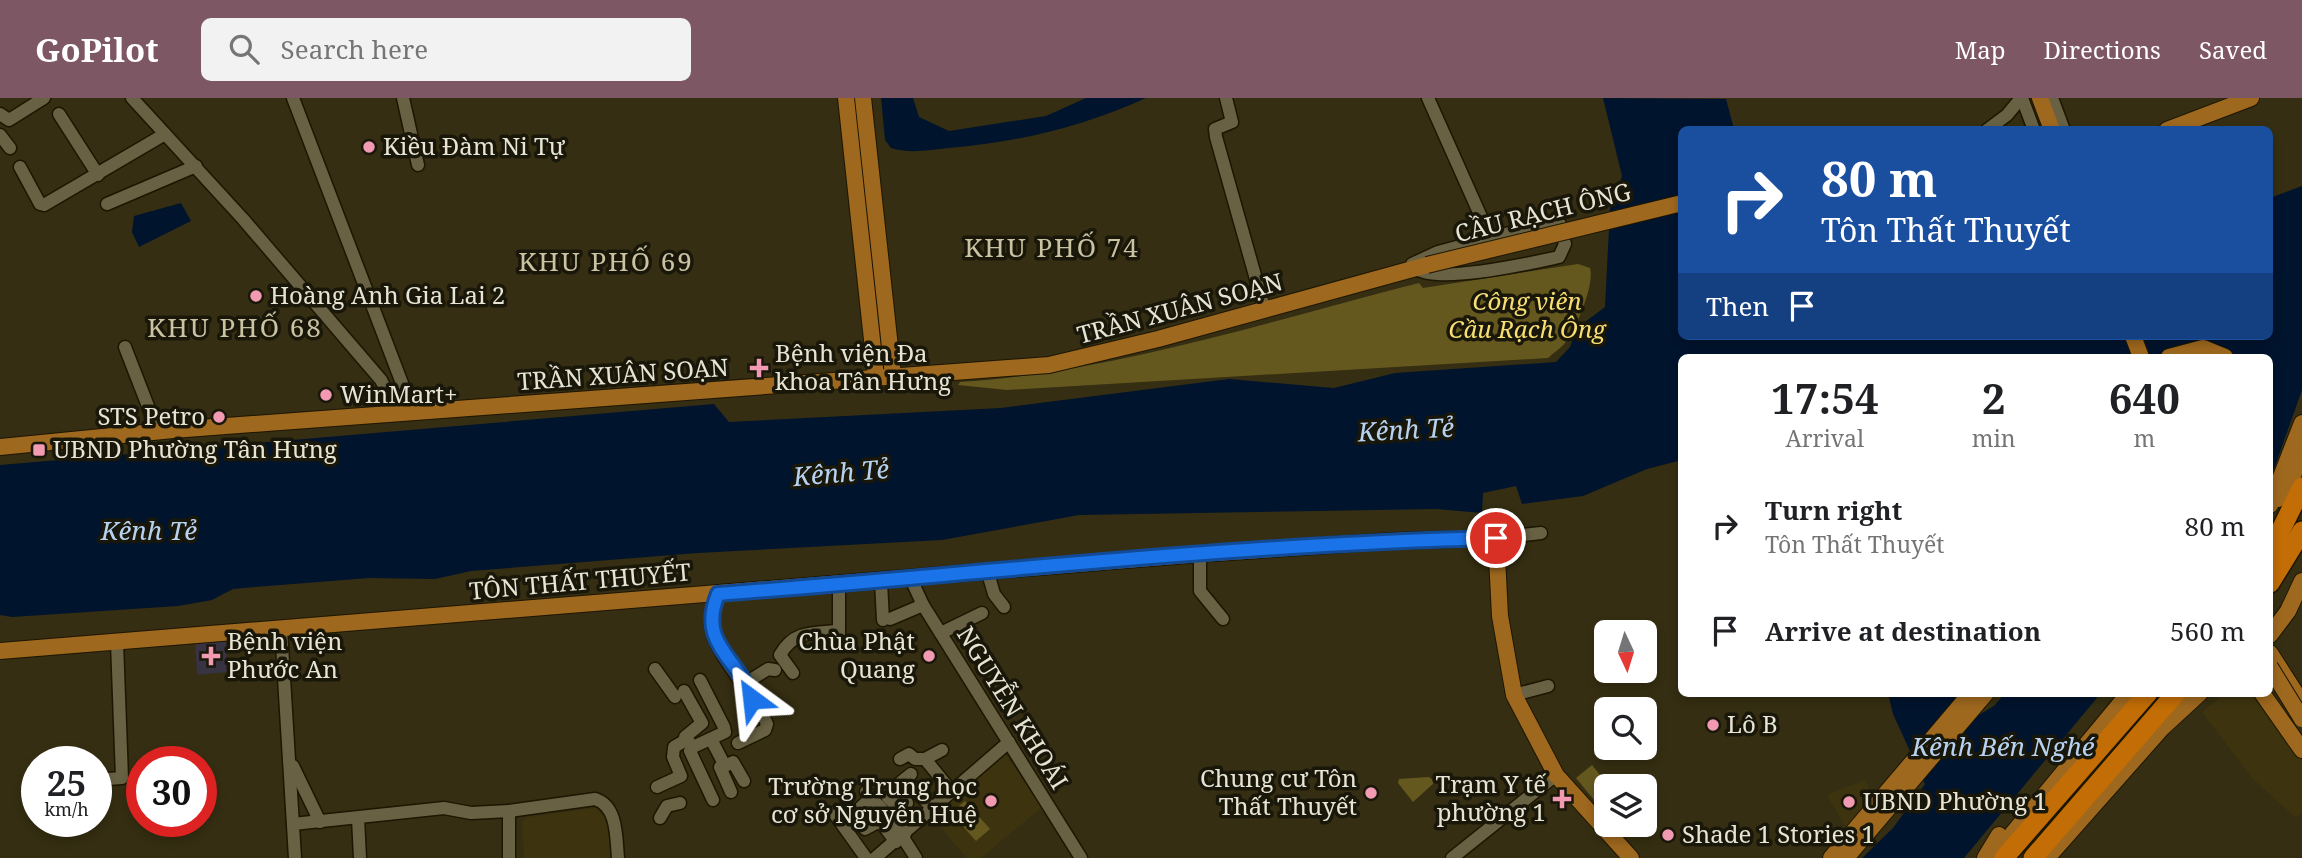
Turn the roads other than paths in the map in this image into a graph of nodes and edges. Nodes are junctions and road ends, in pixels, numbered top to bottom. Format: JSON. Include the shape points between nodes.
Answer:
{"nodes":[{"id":1,"x":44,"y":98,"type":"edge"},
{"id":2,"x":132,"y":98,"type":"edge"},
{"id":3,"x":293,"y":98,"type":"edge"},
{"id":4,"x":404,"y":98,"type":"edge"},
{"id":5,"x":846,"y":98,"type":"edge"},
{"id":6,"x":863,"y":98,"type":"edge"},
{"id":7,"x":1226,"y":98,"type":"edge"},
{"id":8,"x":1428,"y":98,"type":"edge"},
{"id":9,"x":2021,"y":98,"type":"edge"},
{"id":10,"x":2031,"y":98,"type":"edge"},
{"id":11,"x":2040,"y":98,"type":"edge"},
{"id":12,"x":2052,"y":98,"type":"edge"},
{"id":13,"x":2251,"y":98,"type":"edge"},
{"id":14,"x":60,"y":114,"type":"dead end"},
{"id":15,"x":2,"y":118,"type":"edge"},
{"id":16,"x":1992,"y":126,"type":"edge"},
{"id":17,"x":2032,"y":126,"type":"edge"},
{"id":18,"x":2042,"y":126,"type":"edge"},
{"id":19,"x":2050,"y":126,"type":"edge"},
{"id":20,"x":2062,"y":126,"type":"edge"},
{"id":21,"x":2178,"y":126,"type":"edge"},
{"id":22,"x":165,"y":134,"type":"junction"},
{"id":23,"x":0,"y":135,"type":"edge"},
{"id":24,"x":9,"y":148,"type":"dead end"},
{"id":25,"x":418,"y":165,"type":"dead end"},
{"id":26,"x":196,"y":166,"type":"junction"},
{"id":27,"x":20,"y":167,"type":"dead end"},
{"id":28,"x":98,"y":175,"type":"junction"},
{"id":29,"x":872,"y":183,"type":"junction"},
{"id":30,"x":855,"y":185,"type":"junction"},
{"id":31,"x":107,"y":204,"type":"dead end"},
{"id":32,"x":1678,"y":204,"type":"edge"},
{"id":33,"x":1490,"y":237,"type":"junction"},
{"id":34,"x":1416,"y":268,"type":"junction"},
{"id":35,"x":1265,"y":311,"type":"junction"},
{"id":36,"x":125,"y":347,"type":"dead end"},
{"id":37,"x":2180,"y":354,"type":"edge"},
{"id":38,"x":2218,"y":354,"type":"edge"},
{"id":39,"x":893,"y":375,"type":"junction"},
{"id":40,"x":876,"y":377,"type":"junction"},
{"id":41,"x":405,"y":413,"type":"junction"},
{"id":42,"x":2302,"y":423,"type":"edge"},
{"id":43,"x":158,"y":432,"type":"junction"},
{"id":44,"x":0,"y":447,"type":"edge"},
{"id":45,"x":2302,"y":452,"type":"edge"},
{"id":46,"x":2302,"y":487,"type":"edge"},
{"id":47,"x":2273,"y":498,"type":"edge"},
{"id":48,"x":2273,"y":502,"type":"edge"},
{"id":49,"x":2302,"y":531,"type":"edge"},
{"id":50,"x":1541,"y":533,"type":"dead end"},
{"id":51,"x":1496,"y":538,"type":"junction"},
{"id":52,"x":2273,"y":546,"type":"edge"},
{"id":53,"x":1200,"y":554,"type":"junction"},
{"id":54,"x":988,"y":573,"type":"junction"},
{"id":55,"x":2273,"y":578,"type":"edge"},
{"id":56,"x":911,"y":579,"type":"junction"},
{"id":57,"x":881,"y":582,"type":"junction"},
{"id":58,"x":2302,"y":582,"type":"edge"},
{"id":59,"x":839,"y":585,"type":"junction"},
{"id":60,"x":718,"y":594,"type":"junction"},
{"id":61,"x":923,"y":605,"type":"junction"},
{"id":62,"x":1004,"y":607,"type":"dead end"},
{"id":63,"x":982,"y":613,"type":"dead end"},
{"id":64,"x":1223,"y":619,"type":"dead end"},
{"id":65,"x":281,"y":629,"type":"junction"},
{"id":66,"x":2273,"y":631,"type":"edge"},
{"id":67,"x":941,"y":634,"type":"junction"},
{"id":68,"x":117,"y":642,"type":"junction"},
{"id":69,"x":0,"y":651,"type":"edge"},
{"id":70,"x":2273,"y":658,"type":"edge"},
{"id":71,"x":655,"y":669,"type":"dead end"},
{"id":72,"x":775,"y":670,"type":"dead end"},
{"id":73,"x":2273,"y":672,"type":"edge"},
{"id":74,"x":793,"y":673,"type":"dead end"},
{"id":75,"x":700,"y":680,"type":"dead end"},
{"id":76,"x":2286,"y":680,"type":"junction"},
{"id":77,"x":744,"y":684,"type":"junction"},
{"id":78,"x":1548,"y":686,"type":"dead end"},
{"id":79,"x":2273,"y":687,"type":"edge"},
{"id":80,"x":1514,"y":695,"type":"junction"},
{"id":81,"x":1977,"y":697,"type":"edge"},
{"id":82,"x":2114,"y":697,"type":"edge"},
{"id":83,"x":2126,"y":697,"type":"edge"},
{"id":84,"x":2144,"y":697,"type":"edge"},
{"id":85,"x":2173,"y":697,"type":"edge"},
{"id":86,"x":2196,"y":697,"type":"edge"},
{"id":87,"x":2270,"y":697,"type":"edge"},
{"id":88,"x":2271,"y":697,"type":"edge"},
{"id":89,"x":2302,"y":704,"type":"edge"},
{"id":90,"x":2302,"y":719,"type":"edge"},
{"id":91,"x":2302,"y":737,"type":"edge"},
{"id":92,"x":711,"y":738,"type":"junction"},
{"id":93,"x":1009,"y":742,"type":"junction"},
{"id":94,"x":690,"y":743,"type":"junction"},
{"id":95,"x":738,"y":743,"type":"dead end"},
{"id":96,"x":942,"y":750,"type":"dead end"},
{"id":97,"x":2302,"y":750,"type":"edge"},
{"id":98,"x":290,"y":758,"type":"junction"},
{"id":99,"x":900,"y":759,"type":"dead end"},
{"id":100,"x":925,"y":759,"type":"junction"},
{"id":101,"x":725,"y":766,"type":"junction"},
{"id":102,"x":1556,"y":775,"type":"junction"},
{"id":103,"x":112,"y":779,"type":"edge"},
{"id":104,"x":744,"y":781,"type":"dead end"},
{"id":105,"x":657,"y":787,"type":"dead end"},
{"id":106,"x":732,"y":792,"type":"dead end"},
{"id":107,"x":952,"y":792,"type":"junction"},
{"id":108,"x":888,"y":799,"type":"dead end"},
{"id":109,"x":713,"y":800,"type":"dead end"},
{"id":110,"x":680,"y":803,"type":"dead end"},
{"id":111,"x":933,"y":809,"type":"junction"},
{"id":112,"x":509,"y":811,"type":"junction"},
{"id":113,"x":903,"y":812,"type":"junction"},
{"id":114,"x":834,"y":813,"type":"dead end"},
{"id":115,"x":358,"y":818,"type":"junction"},
{"id":116,"x":660,"y":818,"type":"dead end"},
{"id":117,"x":320,"y":822,"type":"junction"},
{"id":118,"x":293,"y":824,"type":"junction"},
{"id":119,"x":844,"y":827,"type":"junction"},
{"id":120,"x":865,"y":829,"type":"dead end"},
{"id":121,"x":904,"y":834,"type":"junction"},
{"id":122,"x":1849,"y":850,"type":"edge"},
{"id":123,"x":2002,"y":854,"type":"edge"},
{"id":124,"x":875,"y":857,"type":"edge"},
{"id":125,"x":295,"y":858,"type":"edge"},
{"id":126,"x":360,"y":858,"type":"edge"},
{"id":127,"x":509,"y":858,"type":"edge"},
{"id":128,"x":618,"y":858,"type":"edge"},
{"id":129,"x":916,"y":858,"type":"edge"},
{"id":130,"x":1081,"y":858,"type":"edge"},
{"id":131,"x":1452,"y":858,"type":"edge"},
{"id":132,"x":1631,"y":858,"type":"edge"},
{"id":133,"x":1831,"y":858,"type":"edge"},
{"id":134,"x":1987,"y":858,"type":"edge"},
{"id":135,"x":2033,"y":858,"type":"edge"},
{"id":136,"x":2047,"y":858,"type":"edge"}],
"edges":[{"from":1,"to":15,"type":"street"},
{"from":2,"to":22,"type":"street"},
{"from":3,"to":41,"type":"street"},
{"from":4,"to":25,"type":"street"},
{"from":5,"to":30,"type":"main road"},
{"from":6,"to":29,"type":"main road"},
{"from":7,"to":35,"type":"street","via":[[1232,122],[1214,129]]},
{"from":8,"to":33,"type":"street"},
{"from":9,"to":16,"type":"street"},
{"from":9,"to":17,"type":"street"},
{"from":10,"to":18,"type":"main road"},
{"from":11,"to":19,"type":"main road"},
{"from":12,"to":20,"type":"street"},
{"from":13,"to":21,"type":"main road"},
{"from":14,"to":28,"type":"street"},
{"from":22,"to":26,"type":"street"},
{"from":22,"to":28,"type":"street"},
{"from":23,"to":24,"type":"street"},
{"from":26,"to":31,"type":"street"},
{"from":26,"to":41,"type":"street"},
{"from":27,"to":28,"type":"street","via":[[42,205]]},
{"from":29,"to":30,"type":"main road"},
{"from":29,"to":39,"type":"main road"},
{"from":30,"to":40,"type":"main road"},
{"from":32,"to":34,"type":"main road","name":"CẦU RẠCH ÔNG","bridge":true},
{"from":33,"to":34,"type":"street","name":"TRẦN XUÂN SOẠN","via":[[1427,256]]},
{"from":33,"to":34,"type":"street","name":"TRẦN XUÂN SOẠN","via":[[1558,222],[1566,244],[1559,257],[1445,275],[1430,275]]},
{"from":34,"to":35,"type":"main road","name":"TRẦN XUÂN SOẠN"},
{"from":35,"to":39,"type":"main road","name":"TRẦN XUÂN SOẠN","via":[[1049,365]]},
{"from":36,"to":43,"type":"street"},
{"from":37,"to":38,"type":"main road","via":[[2203,348]]},
{"from":39,"to":40,"type":"main road","name":"TRẦN XUÂN SOẠN"},
{"from":40,"to":41,"type":"main road","name":"TRẦN XUÂN SOẠN"},
{"from":41,"to":43,"type":"main road","name":"TRẦN XUÂN SOẠN"},
{"from":42,"to":47,"type":"main road"},
{"from":43,"to":44,"type":"main road","name":"TRẦN XUÂN SOẠN"},
{"from":45,"to":48,"type":"main road","via":[[2291,481]]},
{"from":46,"to":52,"type":"highway"},
{"from":49,"to":55,"type":"highway"},
{"from":50,"to":51,"type":"street","name":"TÔN THẤT THUYẾT"},
{"from":51,"to":53,"type":"main road","name":"TÔN THẤT THUYẾT"},
{"from":51,"to":80,"type":"main road","via":[[1500,616]]},
{"from":53,"to":54,"type":"main road","name":"TÔN THẤT THUYẾT"},
{"from":53,"to":64,"type":"street","via":[[1200,591]]},
{"from":54,"to":56,"type":"main road","name":"TÔN THẤT THUYẾT"},
{"from":54,"to":62,"type":"street","via":[[994,594]]},
{"from":56,"to":57,"type":"main road","name":"TÔN THẤT THUYẾT"},
{"from":56,"to":61,"type":"street","name":"NGUYỄN KHOÁI"},
{"from":57,"to":59,"type":"main road","name":"TÔN THẤT THUYẾT"},
{"from":57,"to":61,"type":"street","via":[[886,620]]},
{"from":58,"to":66,"type":"main road"},
{"from":59,"to":60,"type":"main road","name":"TÔN THẤT THUYẾT"},
{"from":59,"to":74,"type":"street","via":[[838,636],[810,632],[789,641],[780,655]]},
{"from":60,"to":65,"type":"main road","name":"TÔN THẤT THUYẾT"},
{"from":60,"to":77,"type":"street","via":[[711,630]]},
{"from":61,"to":67,"type":"street","name":"NGUYỄN KHOÁI"},
{"from":63,"to":67,"type":"street"},
{"from":65,"to":68,"type":"main road","name":"TÔN THẤT THUYẾT"},
{"from":65,"to":98,"type":"street"},
{"from":67,"to":93,"type":"street","name":"NGUYỄN KHOÁI"},
{"from":68,"to":69,"type":"main road","name":"TÔN THẤT THUYẾT"},
{"from":68,"to":103,"type":"street","via":[[122,778]]},
{"from":70,"to":76,"type":"main road"},
{"from":71,"to":94,"type":"street","via":[[702,723],[685,737]]},
{"from":72,"to":77,"type":"street","via":[[768,669]]},
{"from":73,"to":90,"type":"main road","bridge":true},
{"from":75,"to":92,"type":"street","via":[[724,727],[725,733]]},
{"from":76,"to":79,"type":"main road"},
{"from":76,"to":89,"type":"main road"},
{"from":77,"to":95,"type":"street","via":[[767,724],[765,730]]},
{"from":78,"to":80,"type":"street"},
{"from":80,"to":102,"type":"main road"},
{"from":81,"to":122,"type":"main road"},
{"from":82,"to":134,"type":"main road","via":[[2000,833]]},
{"from":83,"to":123,"type":"main road","via":[[2014,832]]},
{"from":84,"to":123,"type":"highway"},
{"from":85,"to":135,"type":"highway"},
{"from":86,"to":136,"type":"main road","via":[[2162,728]]},
{"from":87,"to":97,"type":"main road"},
{"from":88,"to":91,"type":"main road"},
{"from":92,"to":94,"type":"street"},
{"from":92,"to":101,"type":"street"},
{"from":93,"to":107,"type":"street"},
{"from":93,"to":130,"type":"street","name":"NGUYỄN KHOÁI"},
{"from":94,"to":105,"type":"street","via":[[674,747],[681,776]]},
{"from":94,"to":109,"type":"street"},
{"from":96,"to":100,"type":"street"},
{"from":98,"to":117,"type":"street"},
{"from":98,"to":118,"type":"street"},
{"from":99,"to":100,"type":"street","via":[[909,754]]},
{"from":100,"to":107,"type":"street"},
{"from":101,"to":104,"type":"street","via":[[733,762]]},
{"from":101,"to":106,"type":"street","via":[[720,767]]},
{"from":102,"to":131,"type":"street"},
{"from":102,"to":132,"type":"main road"},
{"from":107,"to":111,"type":"street"},
{"from":108,"to":113,"type":"street"},
{"from":110,"to":116,"type":"street","via":[[667,806]]},
{"from":111,"to":113,"type":"street","via":[[908,777],[894,788],[907,803]]},
{"from":111,"to":121,"type":"street"},
{"from":112,"to":115,"type":"street","via":[[471,813],[444,808]]},
{"from":112,"to":127,"type":"street"},
{"from":112,"to":128,"type":"street","via":[[596,799],[605,802],[615,827]]},
{"from":113,"to":121,"type":"street"},
{"from":114,"to":119,"type":"street"},
{"from":115,"to":117,"type":"street"},
{"from":115,"to":126,"type":"street"},
{"from":117,"to":118,"type":"street"},
{"from":118,"to":125,"type":"street"},
{"from":119,"to":121,"type":"street","via":[[858,817],[856,812],[869,795]]},
{"from":119,"to":124,"type":"street"},
{"from":120,"to":121,"type":"street","via":[[880,821]]},
{"from":121,"to":124,"type":"street"},
{"from":121,"to":129,"type":"street"},
{"from":122,"to":133,"type":"main road"},
{"from":123,"to":134,"type":"main road"}]}
